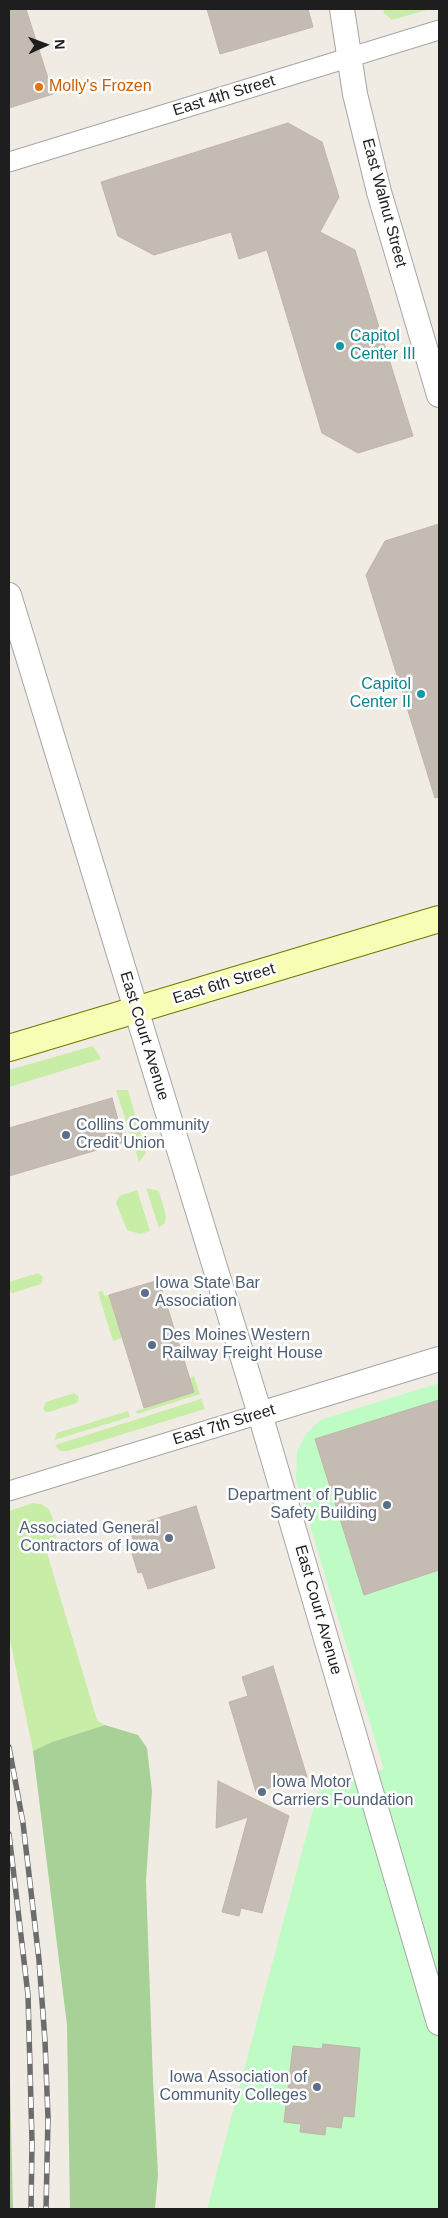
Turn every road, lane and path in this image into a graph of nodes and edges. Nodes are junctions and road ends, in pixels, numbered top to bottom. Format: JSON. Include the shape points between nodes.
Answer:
{"nodes":[{"id":1,"x":342,"y":9,"type":"edge"},
{"id":2,"x":439,"y":30,"type":"edge"},
{"id":3,"x":349,"y":58,"type":"junction"},
{"id":4,"x":9,"y":162,"type":"edge"},
{"id":5,"x":439,"y":394,"type":"edge"},
{"id":6,"x":11,"y":609,"type":"edge"},
{"id":7,"x":439,"y":919,"type":"edge"},
{"id":8,"x":136,"y":1010,"type":"junction"},
{"id":9,"x":9,"y":1048,"type":"edge"},
{"id":10,"x":439,"y":1358,"type":"edge"},
{"id":11,"x":260,"y":1414,"type":"junction"},
{"id":12,"x":9,"y":1491,"type":"edge"},
{"id":13,"x":439,"y":2024,"type":"edge"}],
"edges":[{"from":1,"to":3,"type":"street","name":"East Walnut Street"},
{"from":2,"to":3,"type":"street","name":"East 4th Street"},
{"from":3,"to":4,"type":"street","name":"East 4th Street"},
{"from":3,"to":5,"type":"street","name":"East Walnut Street","via":[[379,192]]},
{"from":6,"to":8,"type":"street","name":"East Court Avenue"},
{"from":7,"to":8,"type":"main road","name":"East 6th Street"},
{"from":8,"to":9,"type":"main road","name":"East 6th Street"},
{"from":8,"to":11,"type":"street","name":"East Court Avenue"},
{"from":10,"to":11,"type":"street","name":"East 7th Street"},
{"from":11,"to":12,"type":"street","name":"East 7th Street"},
{"from":11,"to":13,"type":"street","name":"East Court Avenue"}]}
